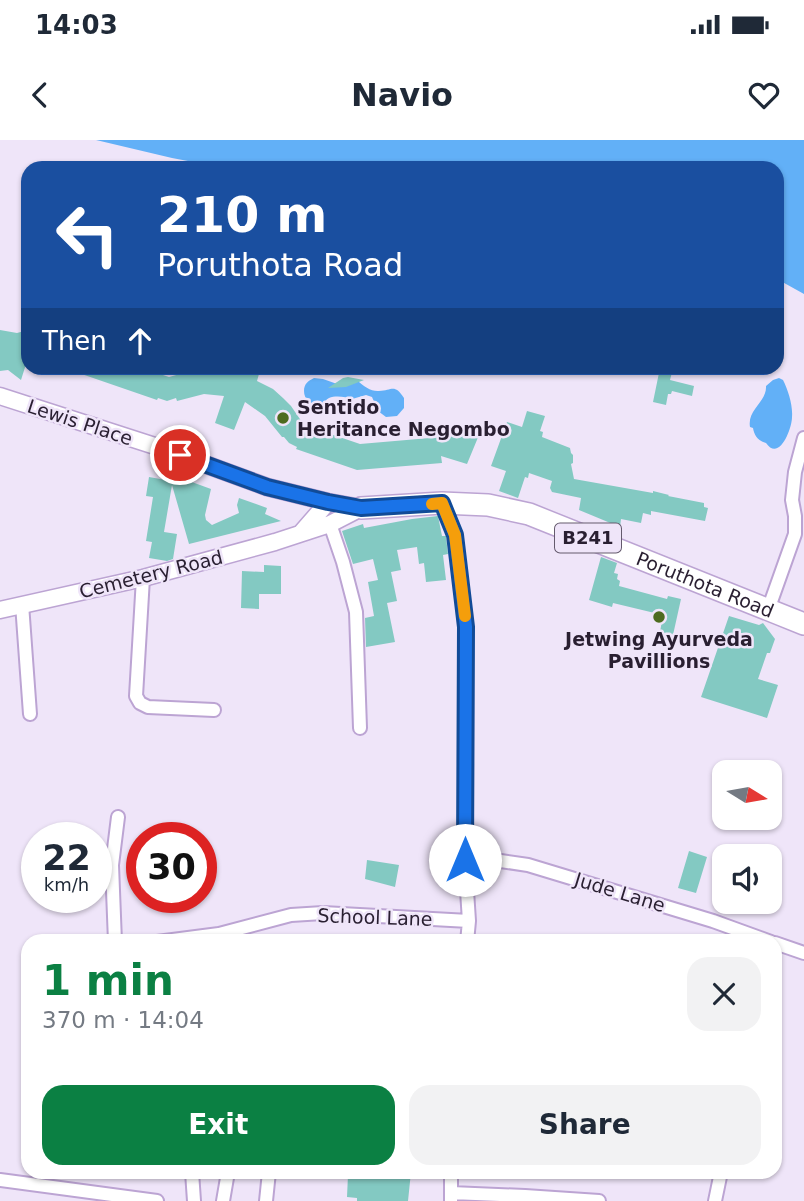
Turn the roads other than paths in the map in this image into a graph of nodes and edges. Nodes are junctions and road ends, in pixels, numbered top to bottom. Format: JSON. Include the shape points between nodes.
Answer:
{"nodes":[{"id":1,"x":0,"y":396,"type":"edge"},
{"id":2,"x":804,"y":438,"type":"edge"},
{"id":3,"x":328,"y":502,"type":"junction"},
{"id":4,"x":442,"y":503,"type":"junction"},
{"id":5,"x":361,"y":508,"type":"junction"},
{"id":6,"x":330,"y":524,"type":"junction"},
{"id":7,"x":301,"y":533,"type":"junction"},
{"id":8,"x":142,"y":578,"type":"junction"},
{"id":9,"x":22,"y":604,"type":"junction"},
{"id":10,"x":0,"y":610,"type":"edge"},
{"id":11,"x":768,"y":610,"type":"junction"},
{"id":12,"x":804,"y":624,"type":"edge"},
{"id":13,"x":214,"y":710,"type":"dead end"},
{"id":14,"x":30,"y":714,"type":"dead end"},
{"id":15,"x":360,"y":728,"type":"dead end"},
{"id":16,"x":118,"y":817,"type":"dead end"},
{"id":17,"x":465,"y":860,"type":"junction"},
{"id":18,"x":469,"y":921,"type":"junction"},
{"id":19,"x":116,"y":934,"type":"edge"},
{"id":20,"x":219,"y":934,"type":"edge"},
{"id":21,"x":468,"y":934,"type":"edge"},
{"id":22,"x":750,"y":934,"type":"edge"},
{"id":23,"x":782,"y":945,"type":"edge"},
{"id":24,"x":804,"y":953,"type":"edge"},
{"id":25,"x":192,"y":1179,"type":"edge"},
{"id":26,"x":227,"y":1179,"type":"edge"},
{"id":27,"x":268,"y":1179,"type":"edge"},
{"id":28,"x":451,"y":1179,"type":"edge"},
{"id":29,"x":720,"y":1179,"type":"edge"},
{"id":30,"x":0,"y":1180,"type":"edge"},
{"id":31,"x":0,"y":1185,"type":"edge"},
{"id":32,"x":451,"y":1197,"type":"edge"},
{"id":33,"x":157,"y":1201,"type":"edge"},
{"id":34,"x":194,"y":1201,"type":"edge"},
{"id":35,"x":223,"y":1201,"type":"edge"},
{"id":36,"x":266,"y":1201,"type":"edge"},
{"id":37,"x":599,"y":1201,"type":"edge"},
{"id":38,"x":715,"y":1201,"type":"edge"}],
"edges":[{"from":1,"to":3,"type":"street","name":"Lewis Place","via":[[267,487]]},
{"from":2,"to":11,"type":"street","via":[[792,500],[795,534]]},
{"from":3,"to":5,"type":"street","name":"Lewis Place"},
{"from":3,"to":7,"type":"street"},
{"from":4,"to":5,"type":"main road","name":"Poruthota Road","number":"B241"},
{"from":4,"to":11,"type":"main road","name":"Poruthota Road","number":"B241","via":[[488,505],[529,514]]},
{"from":4,"to":17,"type":"street","via":[[455,535],[466,627]]},
{"from":5,"to":6,"type":"street","name":"Cemetery Road"},
{"from":6,"to":7,"type":"street","name":"Cemetery Road"},
{"from":6,"to":15,"type":"street","via":[[356,612]]},
{"from":7,"to":8,"type":"street","name":"Cemetery Road"},
{"from":8,"to":9,"type":"street","name":"Cemetery Road"},
{"from":8,"to":13,"type":"street","via":[[136,696],[148,707]]},
{"from":9,"to":10,"type":"street","name":"Cemetery Road"},
{"from":9,"to":14,"type":"street"},
{"from":11,"to":12,"type":"main road","name":"Poruthota Road","number":"B241"},
{"from":16,"to":19,"type":"street","via":[[112,865]]},
{"from":17,"to":18,"type":"street"},
{"from":17,"to":22,"type":"street","name":"Jude Lane","via":[[528,865]]},
{"from":18,"to":20,"type":"street","name":"School Lane","via":[[323,913],[292,915]]},
{"from":18,"to":21,"type":"street"},
{"from":23,"to":24,"type":"street","name":"Jude Lane"},
{"from":25,"to":34,"type":"street"},
{"from":26,"to":35,"type":"street"},
{"from":27,"to":36,"type":"street"},
{"from":28,"to":32,"type":"street"},
{"from":29,"to":38,"type":"street"},
{"from":30,"to":31,"type":"street"},
{"from":30,"to":33,"type":"street"},
{"from":32,"to":37,"type":"street"}]}
